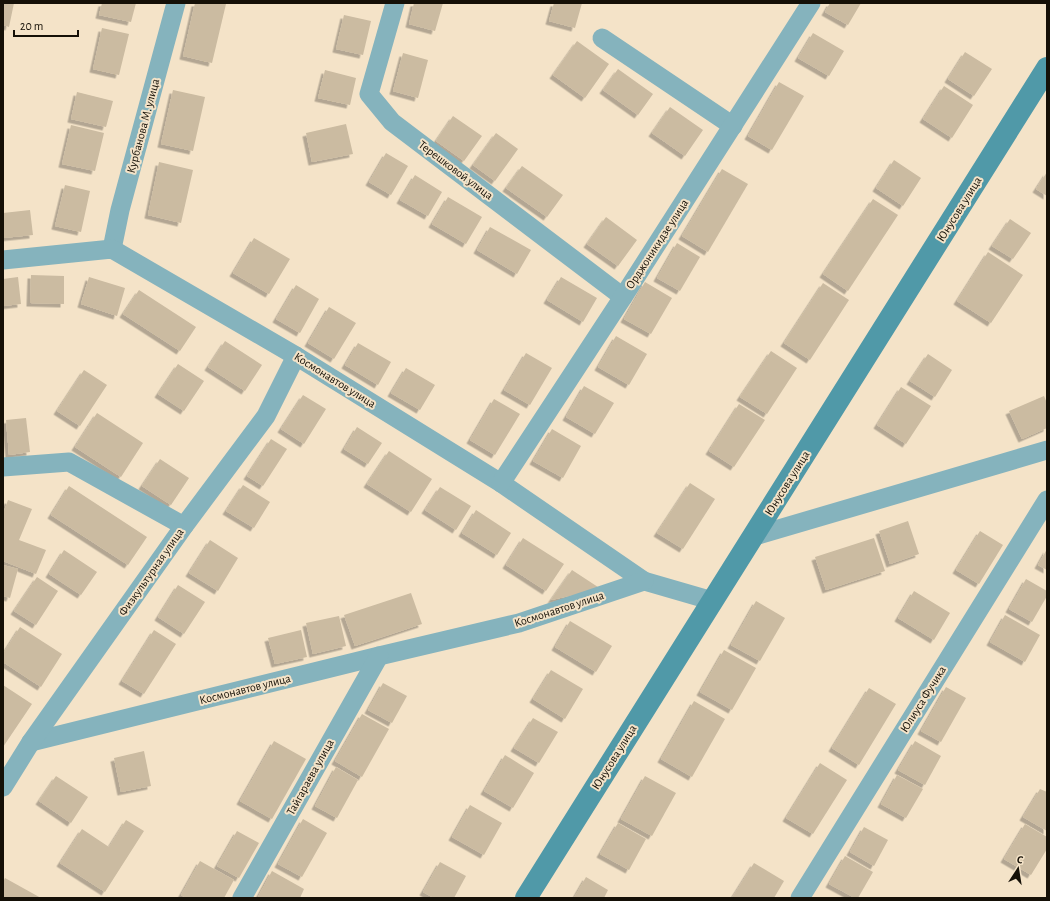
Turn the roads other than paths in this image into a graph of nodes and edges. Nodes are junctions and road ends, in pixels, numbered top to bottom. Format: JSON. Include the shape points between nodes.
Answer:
{"nodes":[{"id":1,"x":176,"y":3,"type":"edge"},
{"id":2,"x":395,"y":3,"type":"edge"},
{"id":3,"x":811,"y":3,"type":"edge"},
{"id":4,"x":602,"y":38,"type":"dead end"},
{"id":5,"x":1047,"y":68,"type":"edge"},
{"id":6,"x":733,"y":126,"type":"junction"},
{"id":7,"x":112,"y":249,"type":"junction"},
{"id":8,"x":3,"y":260,"type":"edge"},
{"id":9,"x":623,"y":297,"type":"junction"},
{"id":10,"x":296,"y":356,"type":"junction"},
{"id":11,"x":1047,"y":450,"type":"edge"},
{"id":12,"x":3,"y":467,"type":"edge"},
{"id":13,"x":501,"y":483,"type":"junction"},
{"id":14,"x":1047,"y":500,"type":"edge"},
{"id":15,"x":184,"y":526,"type":"junction"},
{"id":16,"x":755,"y":536,"type":"junction"},
{"id":17,"x":644,"y":582,"type":"junction"},
{"id":18,"x":713,"y":600,"type":"junction"},
{"id":19,"x":379,"y":656,"type":"junction"},
{"id":20,"x":31,"y":742,"type":"junction"},
{"id":21,"x":3,"y":787,"type":"edge"},
{"id":22,"x":242,"y":898,"type":"edge"},
{"id":23,"x":526,"y":898,"type":"edge"},
{"id":24,"x":800,"y":898,"type":"edge"}],
"edges":[{"from":1,"to":7,"type":"street","name":"Курбанова М. улица","via":[[120,210]]},
{"from":2,"to":9,"type":"street","name":"Терешковой улица","via":[[369,94],[392,122]]},
{"from":3,"to":6,"type":"street","name":"Орджоникидзе улица"},
{"from":4,"to":6,"type":"street"},
{"from":5,"to":16,"type":"main road","name":"Юнусова улица"},
{"from":6,"to":9,"type":"street","name":"Орджоникидзе улица"},
{"from":7,"to":8,"type":"street"},
{"from":7,"to":10,"type":"street","name":"Космонавтов улица"},
{"from":9,"to":13,"type":"street","name":"Орджоникидзе улица"},
{"from":10,"to":13,"type":"street","name":"Космонавтов улица"},
{"from":10,"to":15,"type":"street","name":"Физкультурная улица","via":[[266,416]]},
{"from":11,"to":16,"type":"street"},
{"from":12,"to":15,"type":"street","via":[[69,462]]},
{"from":13,"to":17,"type":"street","name":"Космонавтов улица"},
{"from":14,"to":24,"type":"street","name":"Юлиуса Фучика"},
{"from":15,"to":20,"type":"street","name":"Физкультурная улица"},
{"from":16,"to":18,"type":"main road","name":"Юнусова улица"},
{"from":17,"to":18,"type":"street","name":"Космонавтов улица"},
{"from":17,"to":19,"type":"street","name":"Космонавтов улица","via":[[519,623]]},
{"from":18,"to":23,"type":"main road","name":"Юнусова улица"},
{"from":19,"to":20,"type":"street","name":"Космонавтов улица"},
{"from":19,"to":22,"type":"street","name":"Тайгараева улица"},
{"from":20,"to":21,"type":"street","name":"Физкультурная улица"}]}
